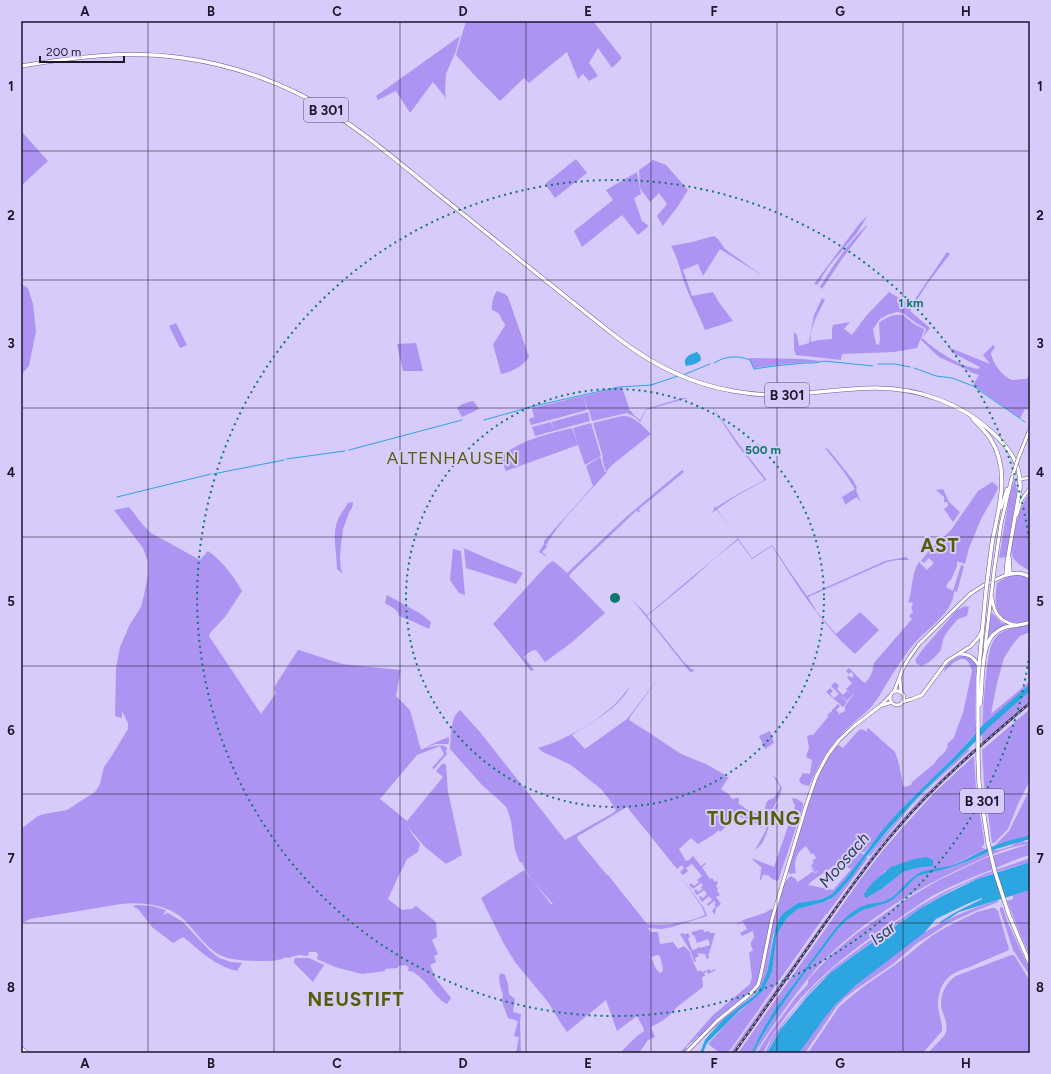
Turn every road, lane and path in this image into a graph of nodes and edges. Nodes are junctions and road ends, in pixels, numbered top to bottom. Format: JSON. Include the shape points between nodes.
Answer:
{"nodes":[{"id":1,"x":21,"y":66,"type":"edge"},
{"id":2,"x":979,"y":423,"type":"junction"},
{"id":3,"x":1030,"y":429,"type":"edge"},
{"id":4,"x":1013,"y":475,"type":"junction"},
{"id":5,"x":1030,"y":478,"type":"edge"},
{"id":6,"x":1020,"y":479,"type":"junction"},
{"id":7,"x":1030,"y":488,"type":"edge"},
{"id":8,"x":998,"y":516,"type":"junction"},
{"id":9,"x":1014,"y":519,"type":"junction"},
{"id":10,"x":1009,"y":554,"type":"junction"},
{"id":11,"x":1010,"y":565,"type":"junction"},
{"id":12,"x":1019,"y":573,"type":"junction"},
{"id":13,"x":1008,"y":575,"type":"junction"},
{"id":14,"x":1030,"y":577,"type":"edge"},
{"id":15,"x":991,"y":594,"type":"junction"},
{"id":16,"x":1030,"y":622,"type":"edge"},
{"id":17,"x":1015,"y":625,"type":"junction"},
{"id":18,"x":982,"y":630,"type":"junction"},
{"id":19,"x":958,"y":654,"type":"junction"},
{"id":20,"x":984,"y":654,"type":"junction"},
{"id":21,"x":979,"y":667,"type":"junction"},
{"id":22,"x":900,"y":676,"type":"junction"},
{"id":23,"x":894,"y":692,"type":"junction"},
{"id":24,"x":901,"y":692,"type":"junction"},
{"id":25,"x":890,"y":696,"type":"junction"},
{"id":26,"x":904,"y":696,"type":"junction"},
{"id":27,"x":915,"y":698,"type":"junction"},
{"id":28,"x":892,"y":702,"type":"junction"},
{"id":29,"x":902,"y":702,"type":"junction"},
{"id":30,"x":880,"y":706,"type":"junction"},
{"id":31,"x":978,"y":724,"type":"junction"},
{"id":32,"x":1030,"y":964,"type":"edge"},
{"id":33,"x":21,"y":1048,"type":"edge"},
{"id":34,"x":27,"y":1053,"type":"edge"},
{"id":35,"x":686,"y":1053,"type":"edge"}],
"edges":[{"from":1,"to":2,"type":"main road","number":"B 301","via":[[98,55],[144,55],[183,58],[225,66],[263,79],[330,111],[354,128],[633,350],[667,370],[723,389],[761,395],[863,388],[913,392],[950,404]]},
{"from":2,"to":6,"type":"main road","number":"B 301","via":[[996,436],[1012,455]]},
{"from":2,"to":8,"type":"main road","number":"B 301","via":[[992,442],[999,459],[1002,485]]},
{"from":3,"to":4,"type":"main road","bridge":true},
{"from":4,"to":8,"type":"main road","number":"B 301"},
{"from":4,"to":15,"type":"main road","number":"B 301","bridge":true,"via":[[1001,524]]},
{"from":5,"to":6,"type":"street"},
{"from":6,"to":9,"type":"main road","number":"B 301"},
{"from":7,"to":9,"type":"street","via":[[1022,499]]},
{"from":8,"to":18,"type":"main road","number":"B 301","bridge":true,"via":[[992,544]]},
{"from":9,"to":10,"type":"main road","number":"B 301"},
{"from":10,"to":11,"type":"main road","number":"B 301"},
{"from":10,"to":13,"type":"main road","number":"B 301","via":[[1006,566]]},
{"from":11,"to":12,"type":"main road"},
{"from":11,"to":13,"type":"main road","number":"B 301"},
{"from":12,"to":13,"type":"main road"},
{"from":12,"to":14,"type":"main road"},
{"from":13,"to":22,"type":"main road","via":[[980,586],[965,598],[919,644],[908,658]]},
{"from":15,"to":17,"type":"main road","number":"B 301","via":[[993,607],[998,615],[1005,622]]},
{"from":15,"to":20,"type":"main road","number":"B 301"},
{"from":16,"to":17,"type":"main road","number":"B 301"},
{"from":17,"to":20,"type":"main road","number":"B 301","via":[[1002,628],[995,633]]},
{"from":18,"to":19,"type":"main road","number":"B 301","via":[[974,643]]},
{"from":18,"to":21,"type":"main road","number":"B 301"},
{"from":19,"to":21,"type":"main road","via":[[969,655]]},
{"from":19,"to":27,"type":"main road","number":"B 301","via":[[947,661],[922,695]]},
{"from":20,"to":31,"type":"main road","number":"B 301"},
{"from":21,"to":31,"type":"main road","number":"B 301"},
{"from":22,"to":23,"type":"main road"},
{"from":22,"to":24,"type":"main road"},
{"from":23,"to":24,"type":"main road"},
{"from":23,"to":25,"type":"main road"},
{"from":24,"to":26,"type":"main road"},
{"from":25,"to":28,"type":"main road"},
{"from":25,"to":30,"type":"main road"},
{"from":26,"to":27,"type":"main road"},
{"from":26,"to":29,"type":"main road"},
{"from":27,"to":29,"type":"main road","number":"B 301"},
{"from":28,"to":29,"type":"main road","via":[[896,705]]},
{"from":28,"to":30,"type":"main road"},
{"from":30,"to":35,"type":"main road","via":[[839,740],[816,778],[772,919],[759,981],[752,992],[717,1021]]},
{"from":31,"to":32,"type":"main road","number":"B 301","bridge":true,"via":[[980,783],[988,844],[1005,905]]},
{"from":33,"to":34,"type":"main road"}]}
